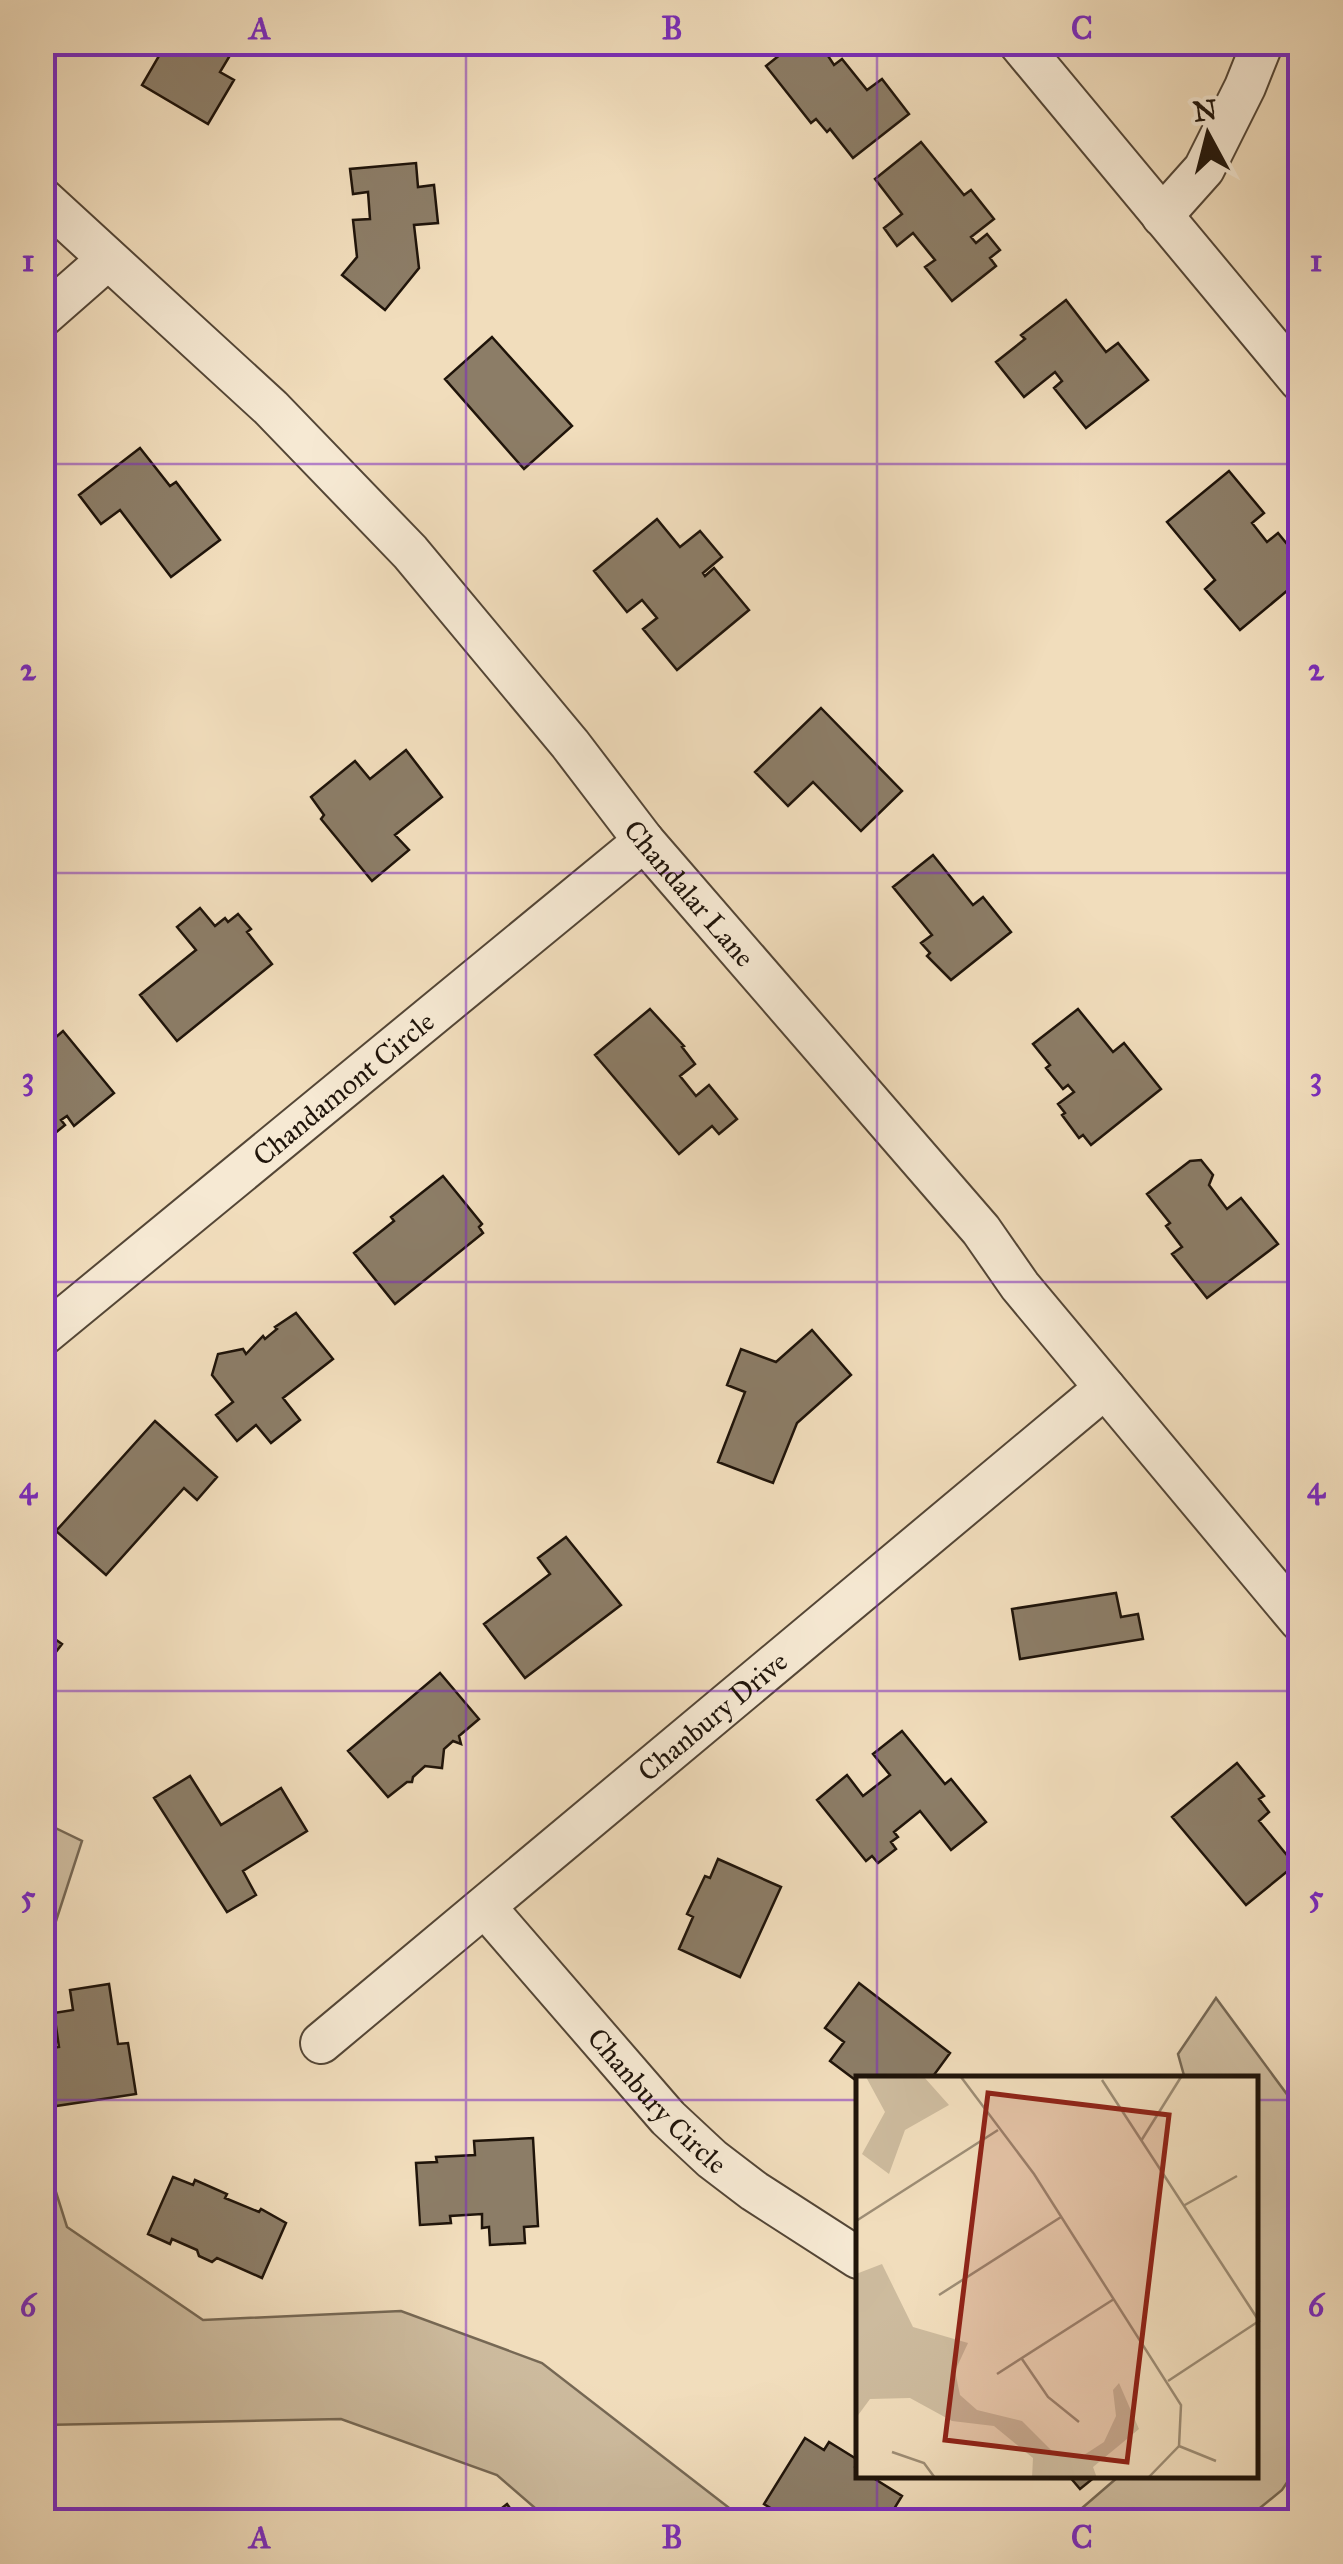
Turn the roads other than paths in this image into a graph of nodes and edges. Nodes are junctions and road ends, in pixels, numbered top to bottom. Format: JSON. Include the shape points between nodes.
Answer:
{"nodes":[{"id":1,"x":1018,"y":42,"type":"edge"},
{"id":2,"x":1263,"y":42,"type":"edge"},
{"id":3,"x":42,"y":198,"type":"edge"},
{"id":4,"x":1162,"y":216,"type":"junction"},
{"id":5,"x":107,"y":260,"type":"junction"},
{"id":6,"x":42,"y":317,"type":"edge"},
{"id":7,"x":1300,"y":381,"type":"edge"},
{"id":8,"x":644,"y":841,"type":"junction"},
{"id":9,"x":42,"y":1336,"type":"edge"},
{"id":10,"x":1105,"y":1388,"type":"junction"},
{"id":11,"x":1300,"y":1621,"type":"edge"},
{"id":12,"x":486,"y":1908,"type":"junction"},
{"id":13,"x":320,"y":2044,"type":"dead end"},
{"id":14,"x":856,"y":2257,"type":"edge"}],
"edges":[{"from":1,"to":4,"type":"street"},
{"from":2,"to":4,"type":"street","via":[[1204,168]]},
{"from":3,"to":5,"type":"street","name":"Chandalar Lane"},
{"from":4,"to":7,"type":"street"},
{"from":5,"to":6,"type":"street"},
{"from":5,"to":8,"type":"street","name":"Chandalar Lane","via":[[271,408],[410,552]]},
{"from":8,"to":9,"type":"street","name":"Chandamont Circle"},
{"from":8,"to":10,"type":"street","name":"Chandalar Lane","via":[[980,1230]]},
{"from":10,"to":11,"type":"street","name":"Chandalar Lane"},
{"from":10,"to":12,"type":"street","name":"Chanbury Drive"},
{"from":12,"to":13,"type":"street","name":"Chanbury Drive"},
{"from":12,"to":14,"type":"street","name":"Chanbury Circle","via":[[668,2118],[754,2192]]}]}
